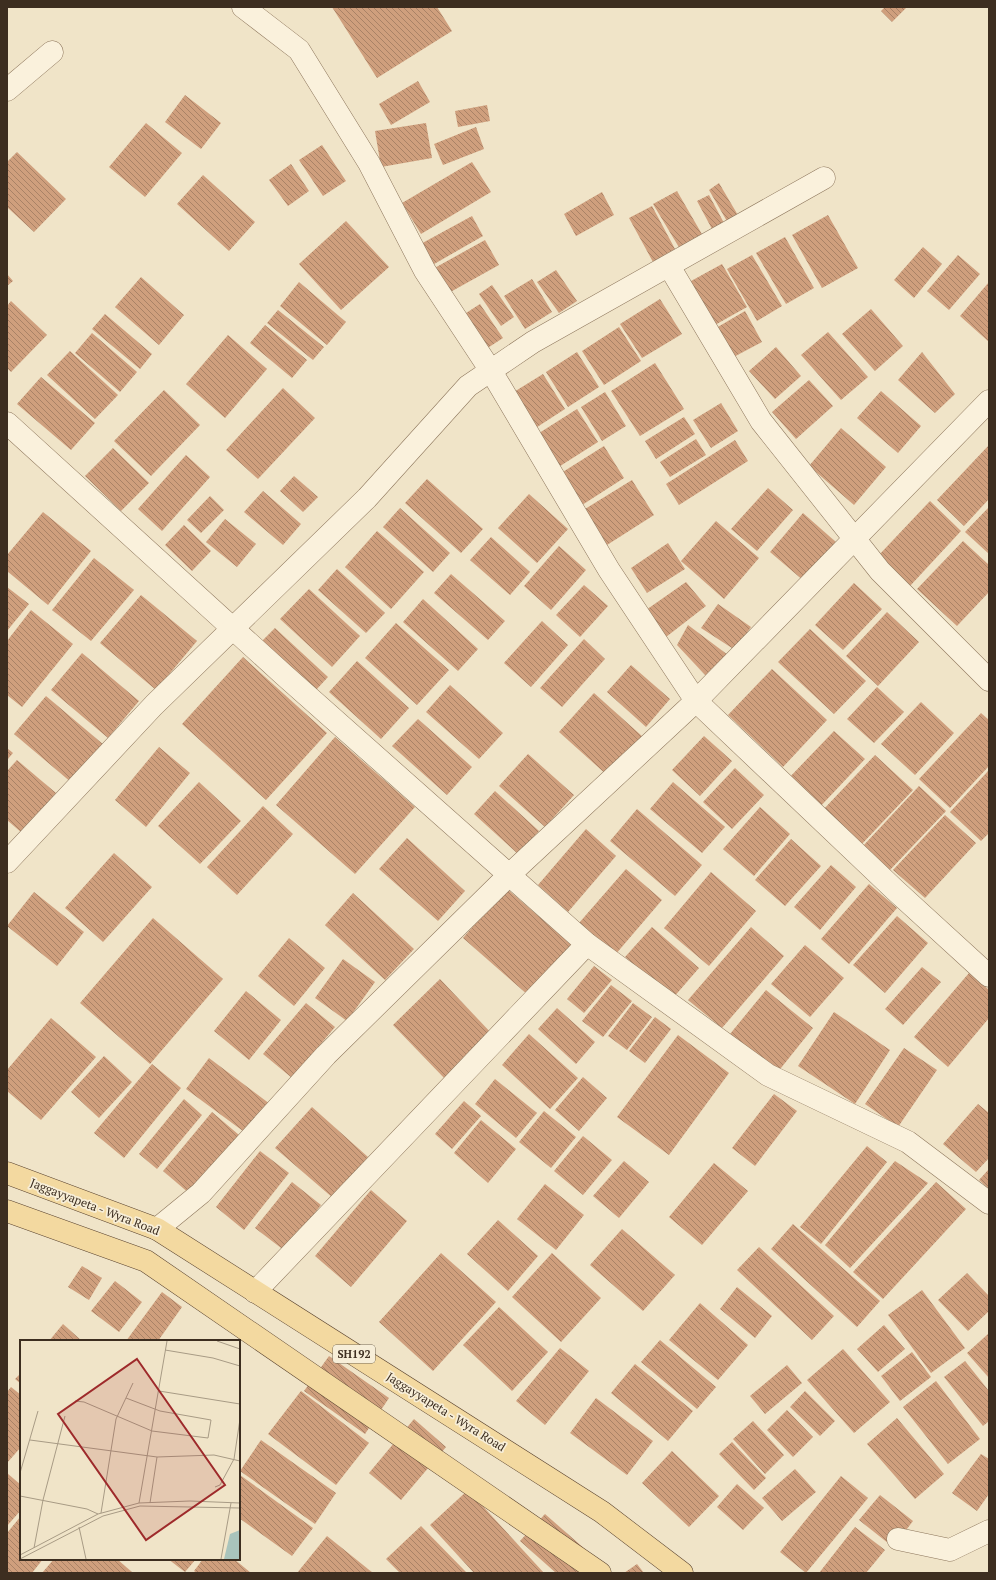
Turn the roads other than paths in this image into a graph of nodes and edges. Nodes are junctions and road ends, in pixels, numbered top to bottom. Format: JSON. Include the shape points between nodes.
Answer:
{"nodes":[{"id":1,"x":243,"y":7,"type":"edge"},
{"id":2,"x":52,"y":52,"type":"dead end"},
{"id":3,"x":7,"y":90,"type":"edge"},
{"id":4,"x":824,"y":178,"type":"dead end"},
{"id":5,"x":669,"y":266,"type":"junction"},
{"id":6,"x":491,"y":371,"type":"junction"},
{"id":7,"x":989,"y":402,"type":"edge"},
{"id":8,"x":7,"y":423,"type":"edge"},
{"id":9,"x":855,"y":539,"type":"junction"},
{"id":10,"x":234,"y":629,"type":"junction"},
{"id":11,"x":989,"y":680,"type":"edge"},
{"id":12,"x":696,"y":701,"type":"junction"},
{"id":13,"x":7,"y":862,"type":"edge"},
{"id":14,"x":509,"y":874,"type":"junction"},
{"id":15,"x":587,"y":944,"type":"junction"},
{"id":16,"x":989,"y":976,"type":"edge"},
{"id":17,"x":7,"y":1173,"type":"edge"},
{"id":18,"x":989,"y":1203,"type":"edge"},
{"id":19,"x":7,"y":1211,"type":"edge"},
{"id":20,"x":157,"y":1229,"type":"junction"},
{"id":21,"x":255,"y":1292,"type":"junction"},
{"id":22,"x":989,"y":1532,"type":"edge"},
{"id":23,"x":898,"y":1539,"type":"dead end"},
{"id":24,"x":600,"y":1573,"type":"edge"},
{"id":25,"x":682,"y":1573,"type":"edge"}],
"edges":[{"from":1,"to":6,"type":"street","via":[[299,50],[369,163],[425,271]]},
{"from":2,"to":3,"type":"street"},
{"from":4,"to":5,"type":"street"},
{"from":5,"to":6,"type":"street","via":[[533,342]]},
{"from":5,"to":9,"type":"street","via":[[761,421]]},
{"from":6,"to":10,"type":"street","via":[[468,386],[366,498]]},
{"from":6,"to":12,"type":"street","via":[[609,570]]},
{"from":7,"to":9,"type":"street"},
{"from":8,"to":10,"type":"street"},
{"from":9,"to":11,"type":"street","via":[[880,571]]},
{"from":9,"to":12,"type":"street"},
{"from":10,"to":13,"type":"street","via":[[154,705]]},
{"from":10,"to":14,"type":"street"},
{"from":12,"to":14,"type":"street"},
{"from":12,"to":16,"type":"street"},
{"from":14,"to":15,"type":"street"},
{"from":14,"to":20,"type":"street","via":[[326,1055],[201,1193]]},
{"from":15,"to":18,"type":"street","via":[[768,1075],[908,1142]]},
{"from":15,"to":21,"type":"street"},
{"from":17,"to":20,"type":"main road","name":"Jaggayyapeta - Wyra Road","number":"SH192"},
{"from":19,"to":24,"type":"main road","via":[[146,1261]]},
{"from":20,"to":21,"type":"main road","name":"Jaggayyapeta - Wyra Road","number":"SH192"},
{"from":21,"to":25,"type":"main road","name":"Jaggayyapeta - Wyra Road","number":"SH192","via":[[602,1512]]},
{"from":22,"to":23,"type":"street","via":[[950,1550]]}]}
